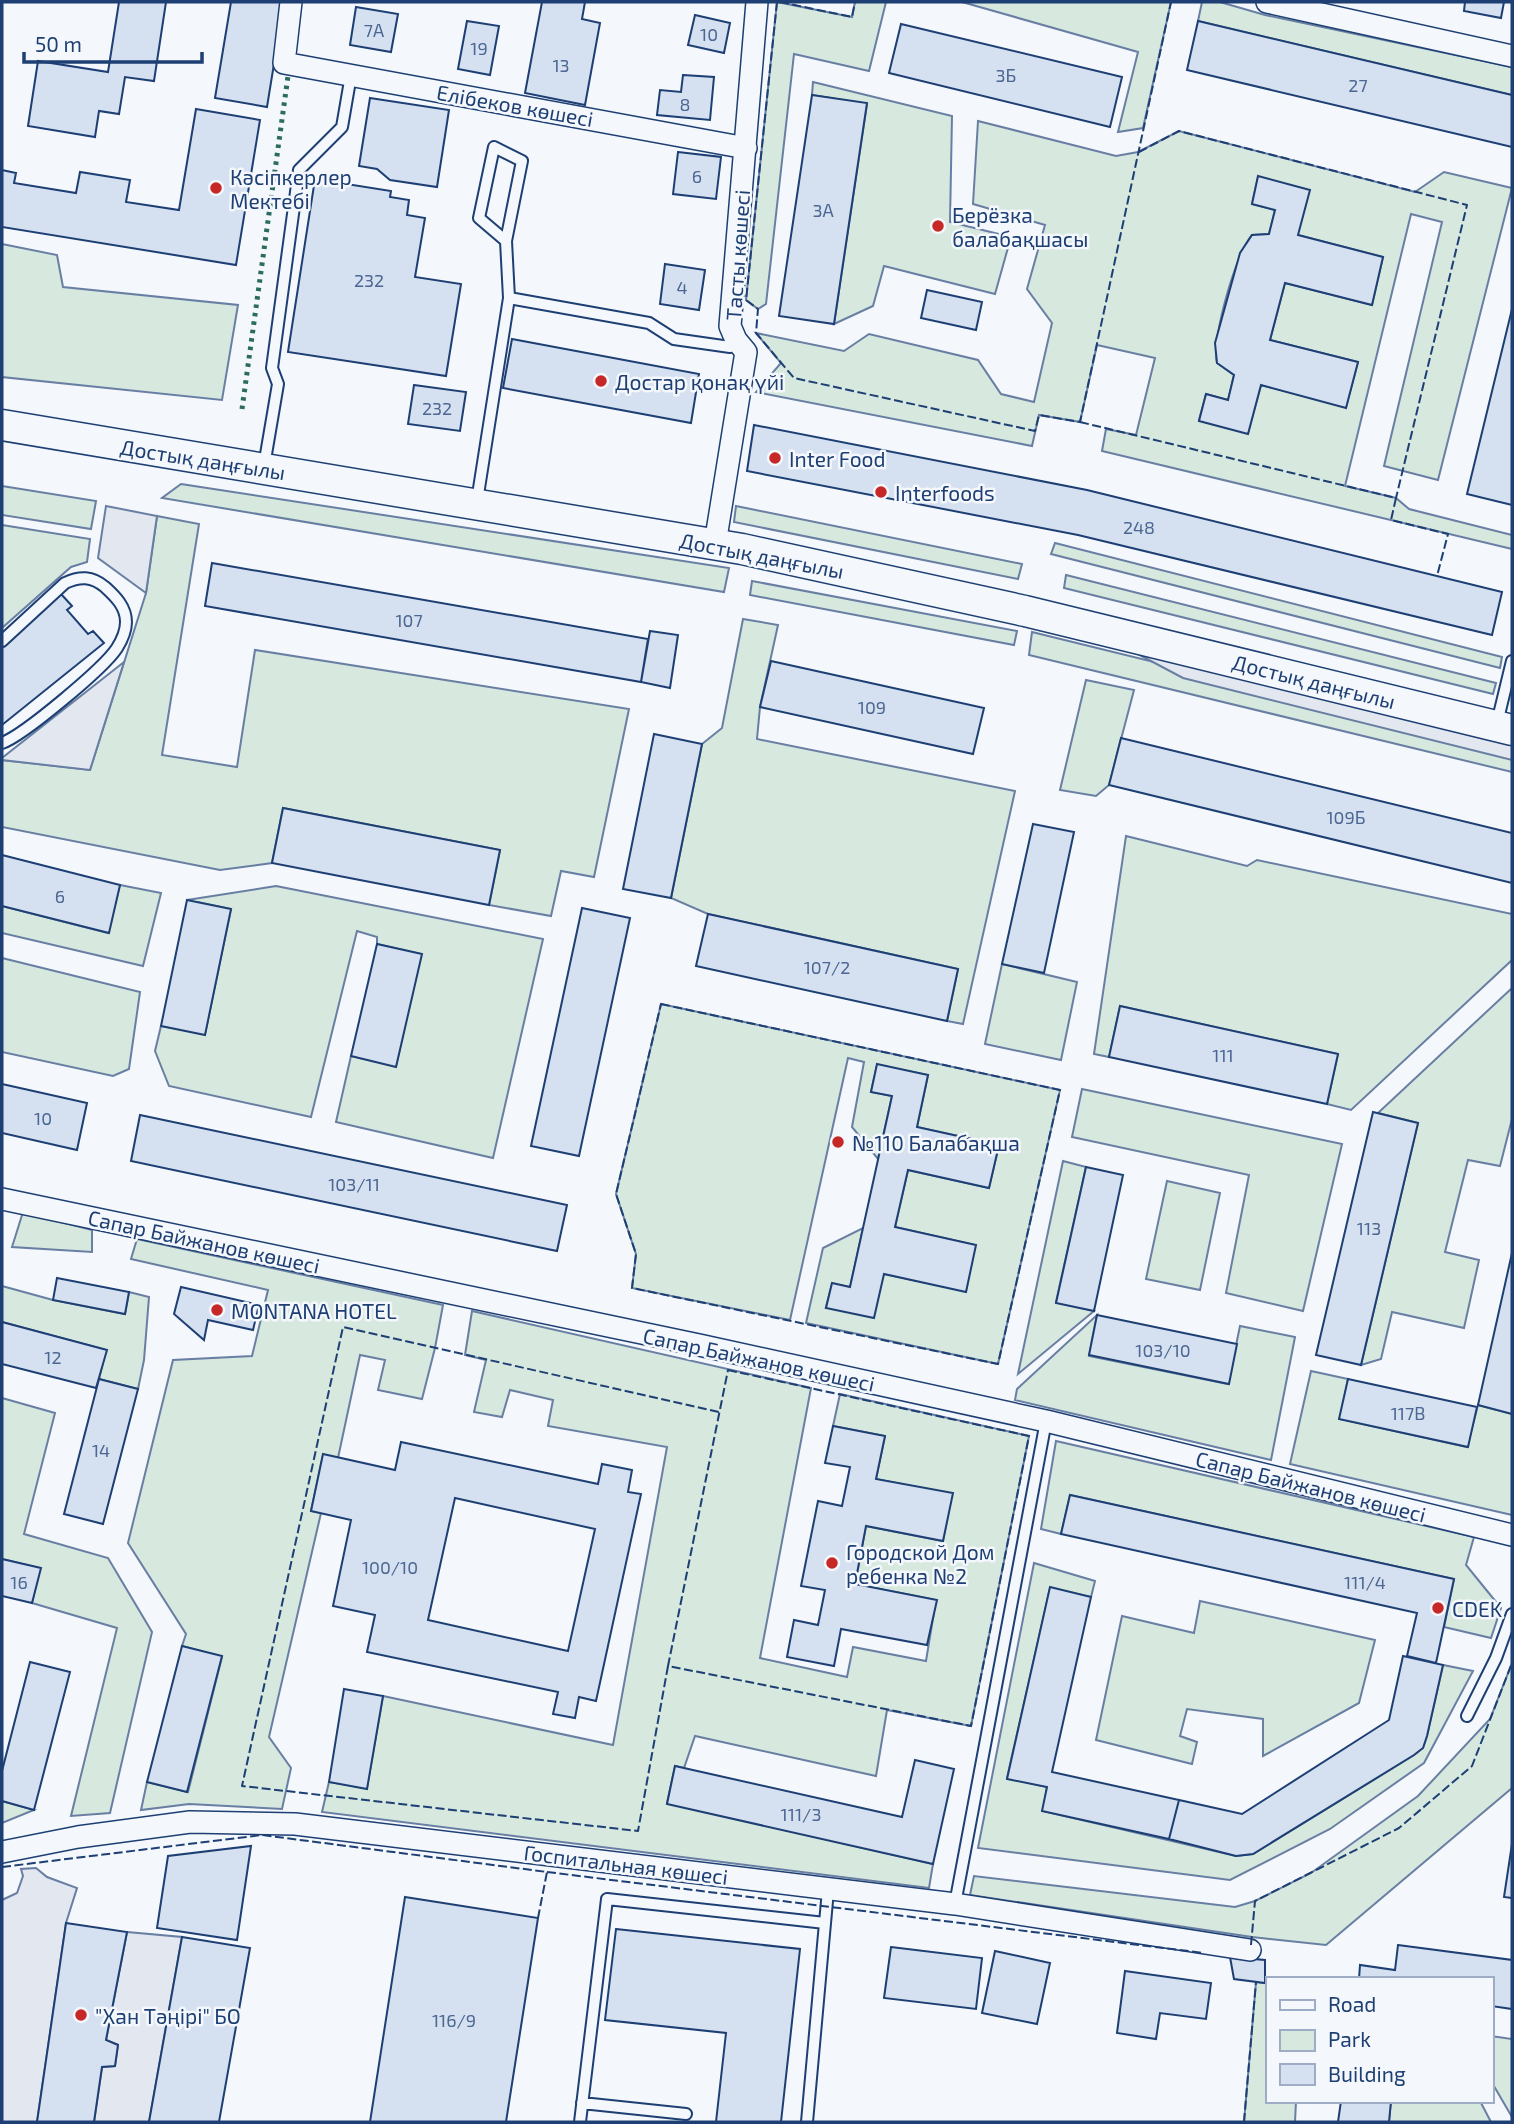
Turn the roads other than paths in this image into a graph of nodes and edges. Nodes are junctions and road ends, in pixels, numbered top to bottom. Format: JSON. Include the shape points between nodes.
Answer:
{"nodes":[{"id":1,"x":291,"y":2,"type":"edge"},
{"id":2,"x":757,"y":2,"type":"edge"},
{"id":3,"x":1267,"y":2,"type":"edge"},
{"id":4,"x":1512,"y":56,"type":"edge"},
{"id":5,"x":351,"y":75,"type":"junction"},
{"id":6,"x":746,"y":148,"type":"junction"},
{"id":7,"x":506,"y":241,"type":"junction"},
{"id":8,"x":509,"y":298,"type":"junction"},
{"id":9,"x":730,"y":347,"type":"dead end"},
{"id":10,"x":2,"y":425,"type":"edge"},
{"id":11,"x":264,"y":469,"type":"junction"},
{"id":12,"x":477,"y":504,"type":"junction"},
{"id":13,"x":715,"y":544,"type":"junction"},
{"id":14,"x":2,"y":640,"type":"edge"},
{"id":15,"x":1512,"y":660,"type":"edge"},
{"id":16,"x":1504,"y":728,"type":"edge"},
{"id":17,"x":2,"y":743,"type":"edge"},
{"id":18,"x":2,"y":1199,"type":"edge"},
{"id":19,"x":1046,"y":1421,"type":"junction"},
{"id":20,"x":1512,"y":1535,"type":"edge"},
{"id":21,"x":1512,"y":1614,"type":"edge"},
{"id":22,"x":1467,"y":1716,"type":"dead end"},
{"id":23,"x":2,"y":1852,"type":"edge"},
{"id":24,"x":828,"y":1890,"type":"junction"},
{"id":25,"x":955,"y":1904,"type":"junction"},
{"id":26,"x":825,"y":1923,"type":"junction"},
{"id":27,"x":1250,"y":1950,"type":"dead end"},
{"id":28,"x":582,"y":2103,"type":"junction"},
{"id":29,"x":687,"y":2113,"type":"dead end"},
{"id":30,"x":580,"y":2122,"type":"edge"},
{"id":31,"x":807,"y":2122,"type":"edge"}],
"edges":[{"from":1,"to":5,"type":"street","name":"Елібеков көшесі","via":[[284,63]]},
{"from":2,"to":6,"type":"street","name":"Тасты көшесі"},
{"from":3,"to":4,"type":"street"},
{"from":5,"to":6,"type":"street","name":"Елібеков көшесі"},
{"from":5,"to":11,"type":"lane","via":[[342,127],[299,170],[272,368],[278,384]]},
{"from":6,"to":13,"type":"street","name":"Тасты көшесі","via":[[730,326],[746,352]]},
{"from":7,"to":7,"type":"lane","via":[[479,218],[494,147],[522,161]]},
{"from":7,"to":8,"type":"lane"},
{"from":8,"to":9,"type":"lane","via":[[649,323],[674,338]]},
{"from":8,"to":12,"type":"lane"},
{"from":10,"to":11,"type":"main road","name":"Достық даңғылы"},
{"from":11,"to":12,"type":"main road","name":"Достық даңғылы"},
{"from":12,"to":13,"type":"main road","name":"Достық даңғылы"},
{"from":13,"to":16,"type":"main road","name":"Достық даңғылы","via":[[1025,611]]},
{"from":14,"to":17,"type":"lane","via":[[75,578],[94,579],[103,585],[125,614],[123,638],[106,661],[25,731]]},
{"from":15,"to":16,"type":"lane"},
{"from":18,"to":19,"type":"street","name":"Сапар Байжанов көшесі"},
{"from":19,"to":20,"type":"street","name":"Сапар Байжанов көшесі"},
{"from":19,"to":25,"type":"lane"},
{"from":21,"to":22,"type":"lane"},
{"from":23,"to":24,"type":"street","name":"Госпитальная көшесі","via":[[139,1828],[242,1821],[342,1828]]},
{"from":24,"to":25,"type":"street","name":"Госпитальная көшесі"},
{"from":24,"to":26,"type":"lane"},
{"from":25,"to":27,"type":"street","name":"Госпитальная көшесі"},
{"from":26,"to":28,"type":"lane","via":[[607,1899]]},
{"from":26,"to":31,"type":"lane"},
{"from":28,"to":29,"type":"lane"},
{"from":28,"to":30,"type":"lane"}]}
